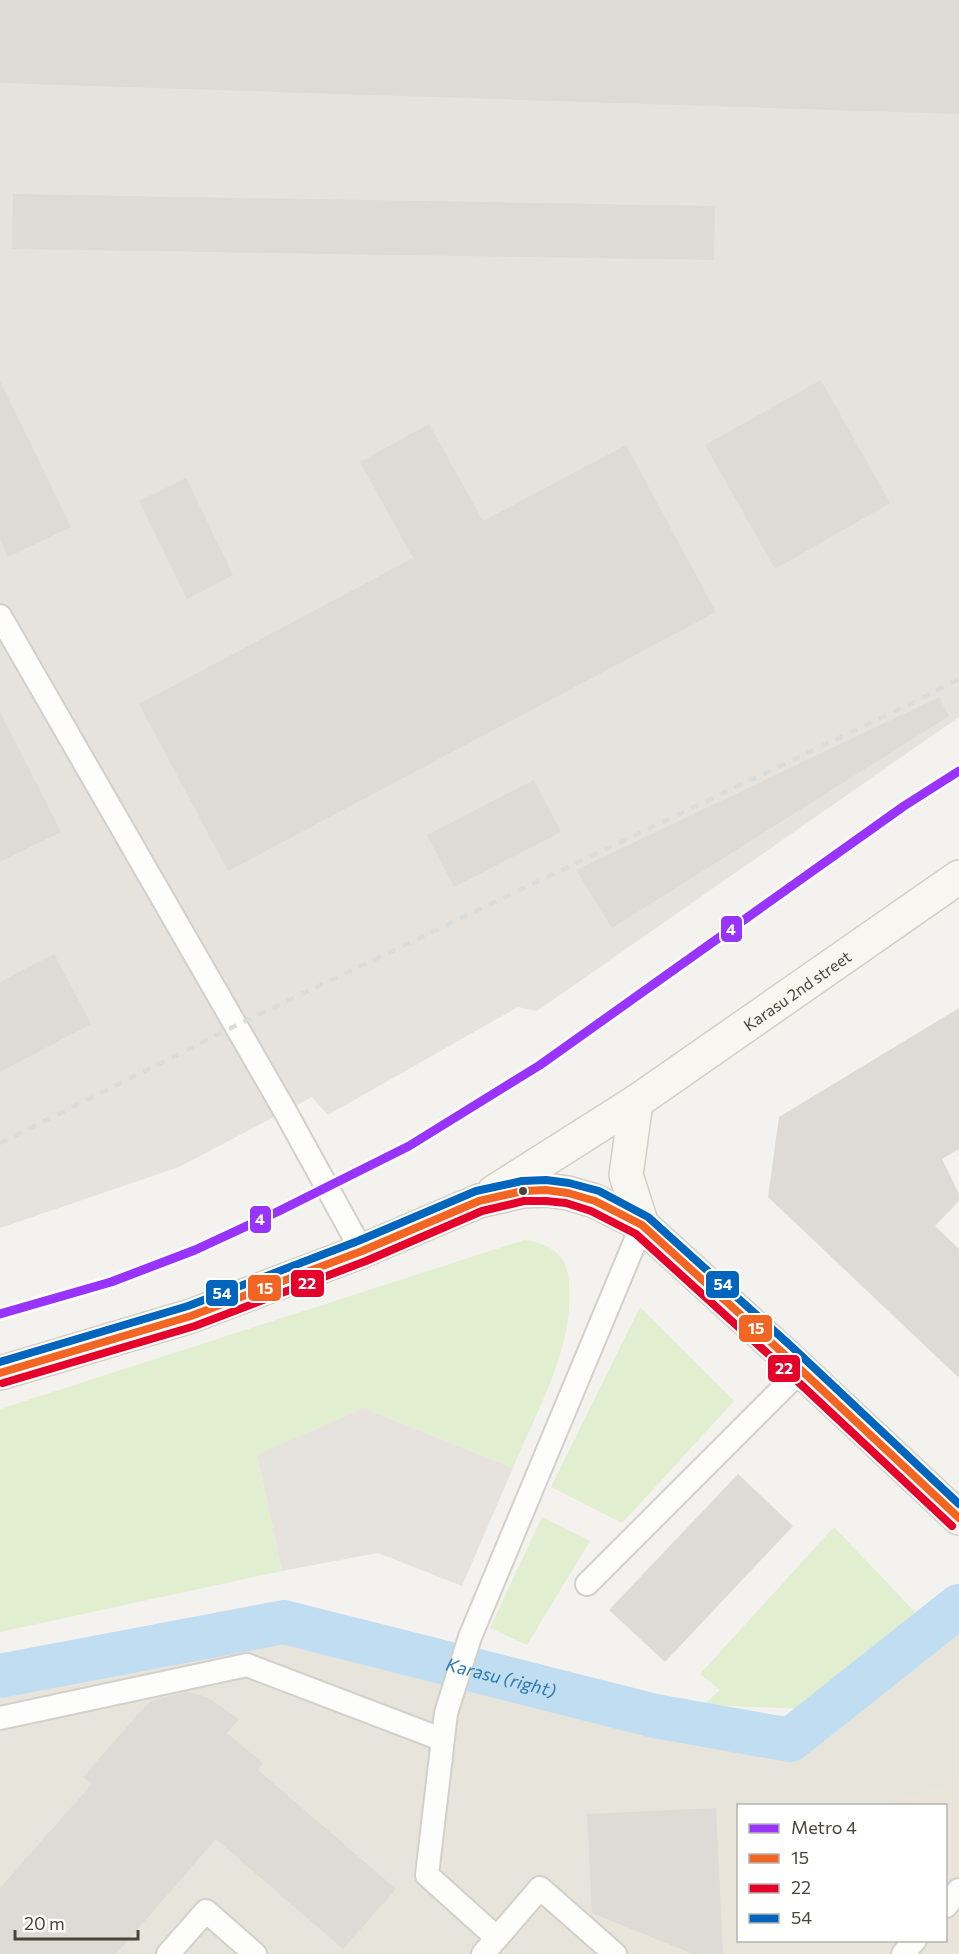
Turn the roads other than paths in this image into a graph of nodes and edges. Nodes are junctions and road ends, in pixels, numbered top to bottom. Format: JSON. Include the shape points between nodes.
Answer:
{"nodes":[{"id":1,"x":0,"y":616,"type":"edge"},
{"id":2,"x":959,"y":877,"type":"edge"},
{"id":3,"x":636,"y":1102,"type":"junction"},
{"id":4,"x":479,"y":1201,"type":"junction"},
{"id":5,"x":642,"y":1225,"type":"junction"},
{"id":6,"x":362,"y":1251,"type":"junction"},
{"id":7,"x":801,"y":1370,"type":"junction"},
{"id":8,"x":0,"y":1373,"type":"edge"},
{"id":9,"x":952,"y":1512,"type":"edge"},
{"id":10,"x":587,"y":1584,"type":"dead end"},
{"id":11,"x":0,"y":1718,"type":"edge"},
{"id":12,"x":441,"y":1739,"type":"junction"},
{"id":13,"x":959,"y":1890,"type":"edge"},
{"id":14,"x":947,"y":1904,"type":"edge"},
{"id":15,"x":914,"y":1942,"type":"edge"},
{"id":16,"x":490,"y":1946,"type":"edge"},
{"id":17,"x":168,"y":1954,"type":"edge"},
{"id":18,"x":255,"y":1954,"type":"edge"},
{"id":19,"x":615,"y":1954,"type":"edge"},
{"id":20,"x":903,"y":1954,"type":"edge"}],
"edges":[{"from":1,"to":6,"type":"lane"},
{"from":2,"to":3,"type":"main road","name":"Karasu 2nd street"},
{"from":3,"to":4,"type":"main road","name":"Karasu 2nd street"},
{"from":3,"to":5,"type":"main road","via":[[626,1175]]},
{"from":4,"to":5,"type":"main road","via":[[523,1191],[568,1192]]},
{"from":4,"to":6,"type":"main road"},
{"from":5,"to":7,"type":"main road"},
{"from":5,"to":12,"type":"lane","via":[[470,1637]]},
{"from":6,"to":8,"type":"main road","via":[[191,1316]]},
{"from":7,"to":9,"type":"main road"},
{"from":7,"to":10,"type":"lane"},
{"from":11,"to":12,"type":"lane","via":[[247,1665]]},
{"from":12,"to":16,"type":"lane","via":[[427,1875]]},
{"from":13,"to":14,"type":"lane"},
{"from":15,"to":20,"type":"lane"},
{"from":16,"to":19,"type":"lane","via":[[540,1888]]},
{"from":17,"to":18,"type":"lane","via":[[206,1911]]}]}
